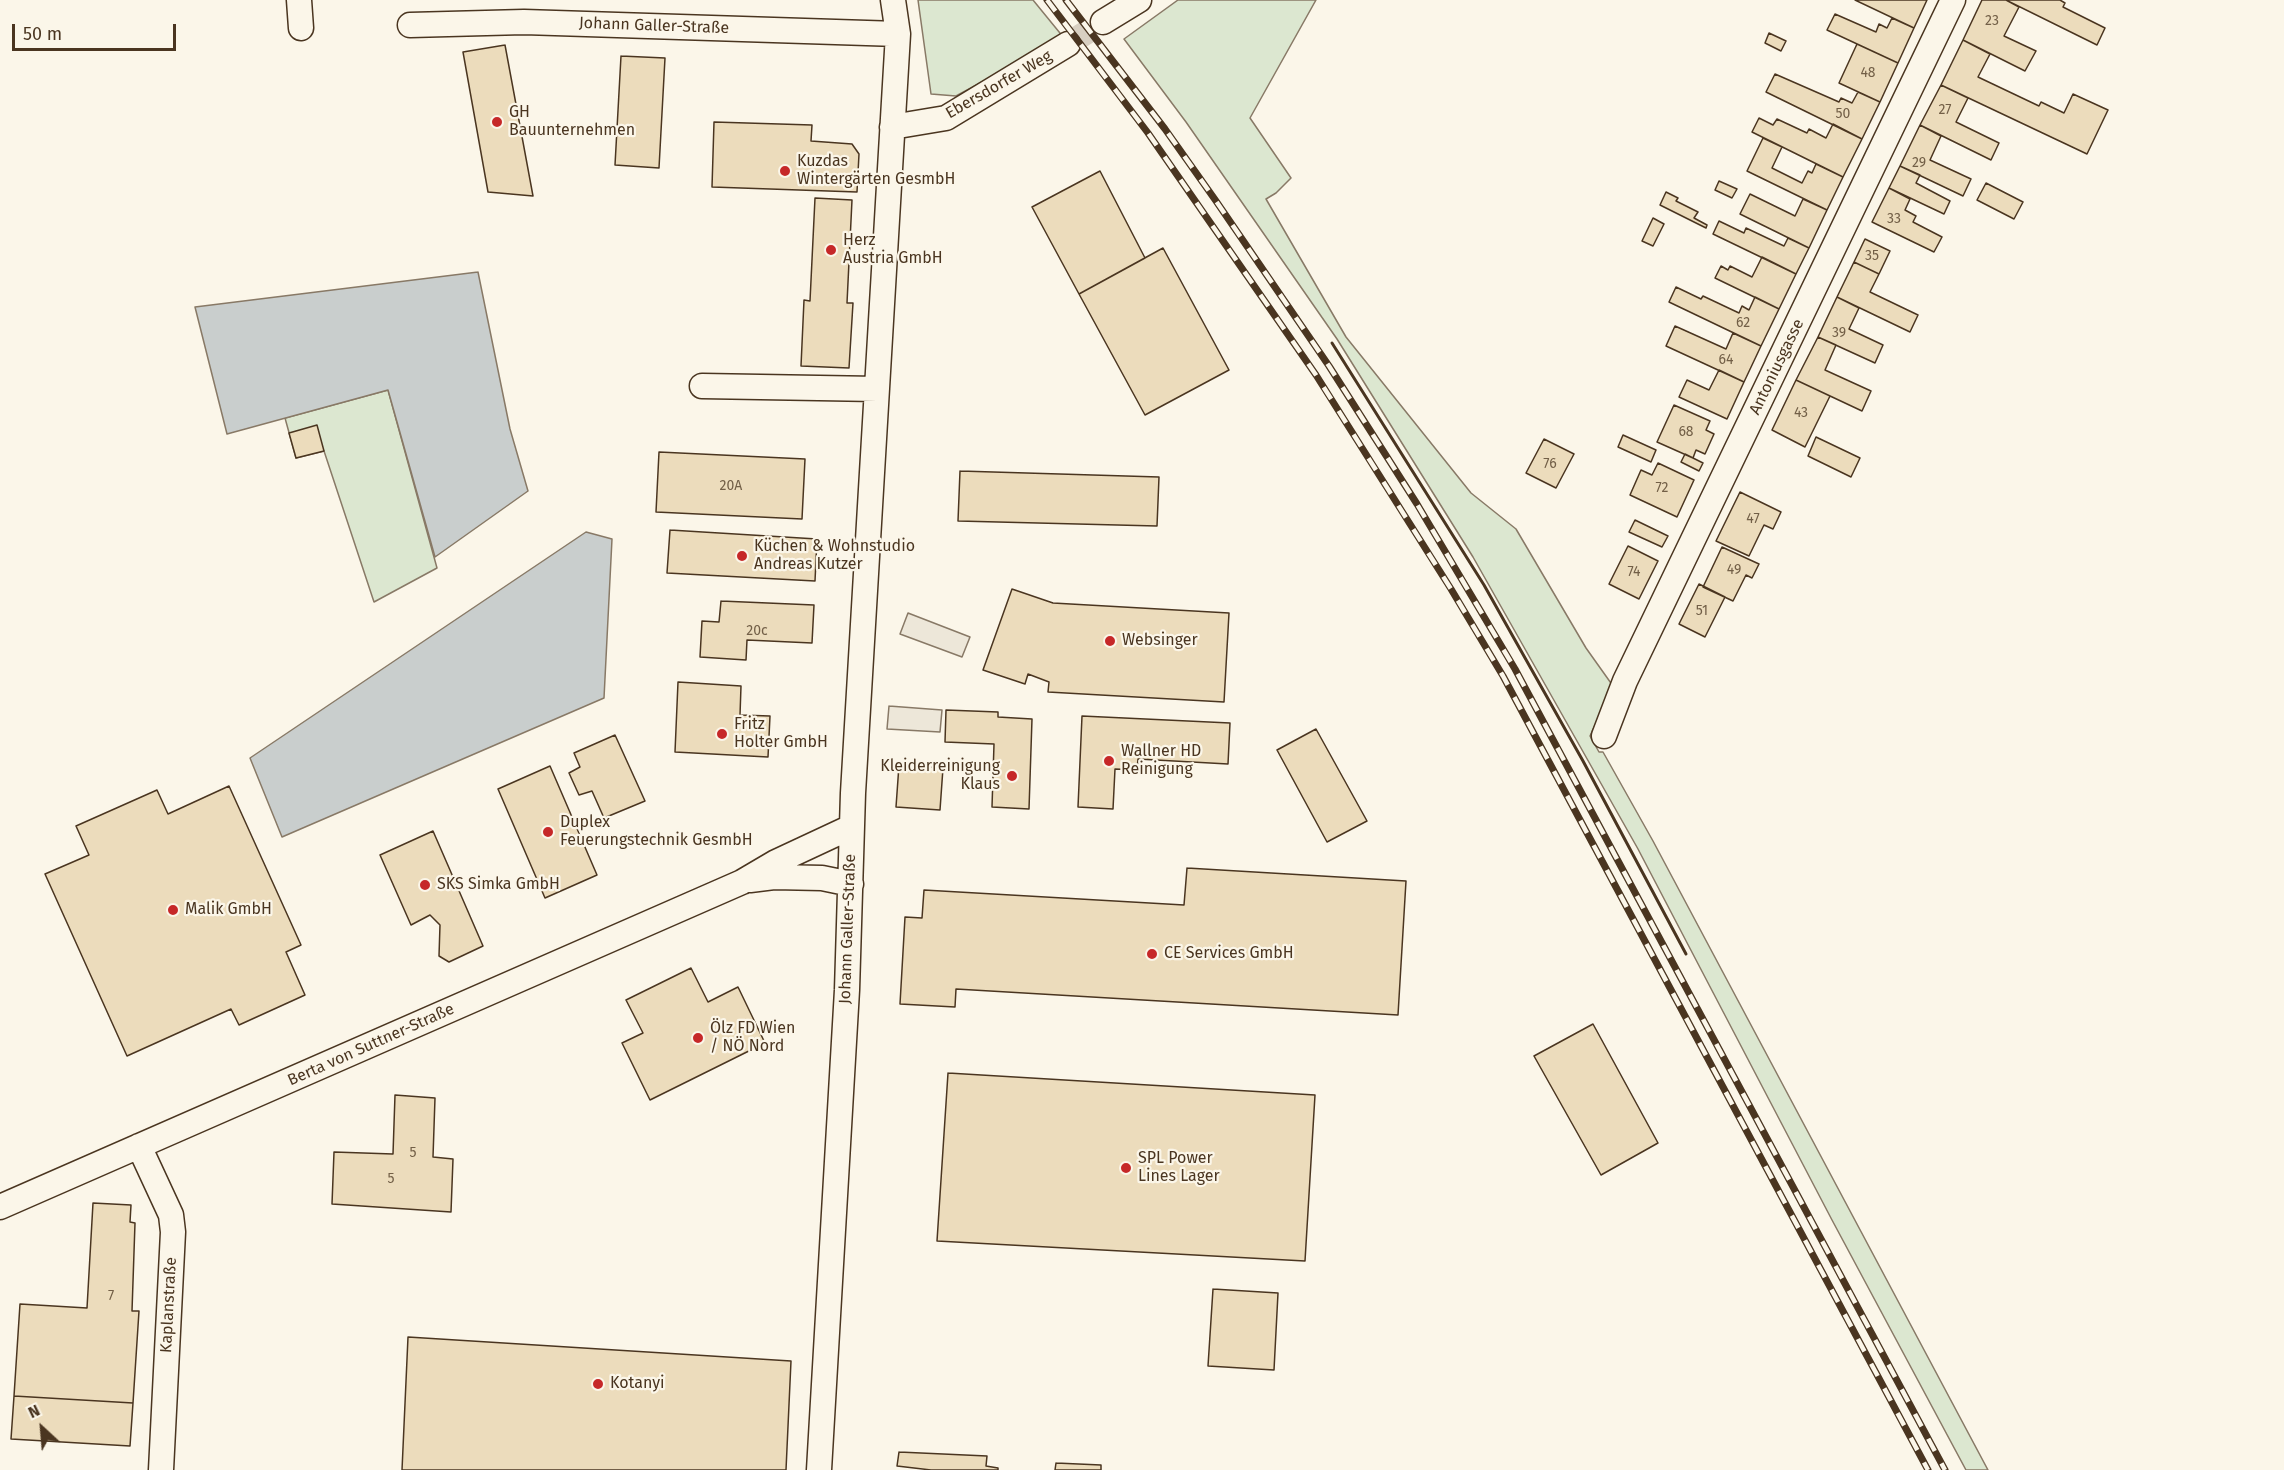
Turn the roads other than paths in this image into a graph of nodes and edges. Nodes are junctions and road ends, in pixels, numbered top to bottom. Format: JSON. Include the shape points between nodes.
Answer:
{"nodes":[{"id":1,"x":299,"y":0,"type":"edge"},
{"id":2,"x":893,"y":0,"type":"edge"},
{"id":3,"x":1139,"y":0,"type":"edge"},
{"id":4,"x":1953,"y":0,"type":"edge"},
{"id":5,"x":1103,"y":22,"type":"tunnel mouth"},
{"id":6,"x":410,"y":25,"type":"dead end"},
{"id":7,"x":301,"y":28,"type":"dead end"},
{"id":8,"x":898,"y":34,"type":"junction"},
{"id":9,"x":1068,"y":44,"type":"tunnel mouth"},
{"id":10,"x":892,"y":127,"type":"junction"},
{"id":11,"x":702,"y":386,"type":"dead end"},
{"id":12,"x":877,"y":389,"type":"junction"},
{"id":13,"x":1604,"y":736,"type":"dead end"},
{"id":14,"x":851,"y":827,"type":"junction"},
{"id":15,"x":742,"y":882,"type":"junction"},
{"id":16,"x":850,"y":884,"type":"junction"},
{"id":17,"x":139,"y":1146,"type":"junction"},
{"id":18,"x":0,"y":1208,"type":"edge"},
{"id":19,"x":161,"y":1470,"type":"edge"},
{"id":20,"x":819,"y":1470,"type":"edge"}],
"edges":[{"from":1,"to":7,"type":"street"},
{"from":2,"to":8,"type":"street","name":"Johann Galler-Straße"},
{"from":3,"to":5,"type":"street"},
{"from":4,"to":13,"type":"street","name":"Antoniusgasse","via":[[1625,681]]},
{"from":6,"to":8,"type":"street","name":"Johann Galler-Straße","via":[[524,22]]},
{"from":8,"to":10,"type":"street","name":"Johann Galler-Straße"},
{"from":9,"to":10,"type":"street","name":"Ebersdorfer Weg","via":[[946,118]]},
{"from":10,"to":12,"type":"street","name":"Johann Galler-Straße"},
{"from":11,"to":12,"type":"street"},
{"from":12,"to":14,"type":"street","name":"Johann Galler-Straße"},
{"from":14,"to":15,"type":"street","name":"Berta von Suttner-Straße"},
{"from":14,"to":16,"type":"street","name":"Johann Galler-Straße"},
{"from":15,"to":16,"type":"street","name":"Berta von Suttner-Straße","via":[[774,877],[822,878]]},
{"from":15,"to":17,"type":"street","name":"Berta von Suttner-Straße"},
{"from":16,"to":20,"type":"street","name":"Johann Galler-Straße"},
{"from":17,"to":18,"type":"street","name":"Berta von Suttner-Straße"},
{"from":17,"to":19,"type":"street","name":"Kaplanstraße","via":[[171,1215],[173,1232]]}]}
